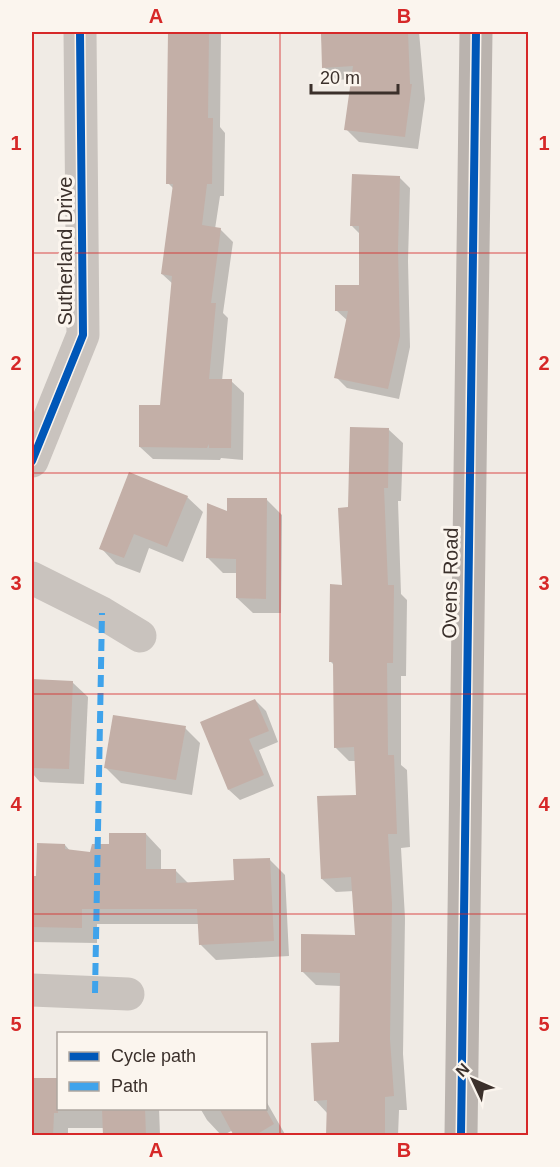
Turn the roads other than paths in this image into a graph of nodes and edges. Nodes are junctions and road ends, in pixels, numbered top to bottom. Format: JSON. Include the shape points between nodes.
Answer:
{"nodes":[{"id":1,"x":80,"y":32,"type":"edge"},
{"id":2,"x":476,"y":32,"type":"edge"},
{"id":3,"x":32,"y":461,"type":"edge"},
{"id":4,"x":32,"y":578,"type":"edge"},
{"id":5,"x":140,"y":636,"type":"dead end"},
{"id":6,"x":32,"y":990,"type":"edge"},
{"id":7,"x":128,"y":994,"type":"dead end"},
{"id":8,"x":461,"y":1136,"type":"edge"}],
"edges":[{"from":1,"to":3,"type":"street","name":"Sutherland Drive","via":[[82,335]]},
{"from":2,"to":8,"type":"street","name":"Ovens Road"},
{"from":4,"to":5,"type":"street"},
{"from":6,"to":7,"type":"street"}]}
